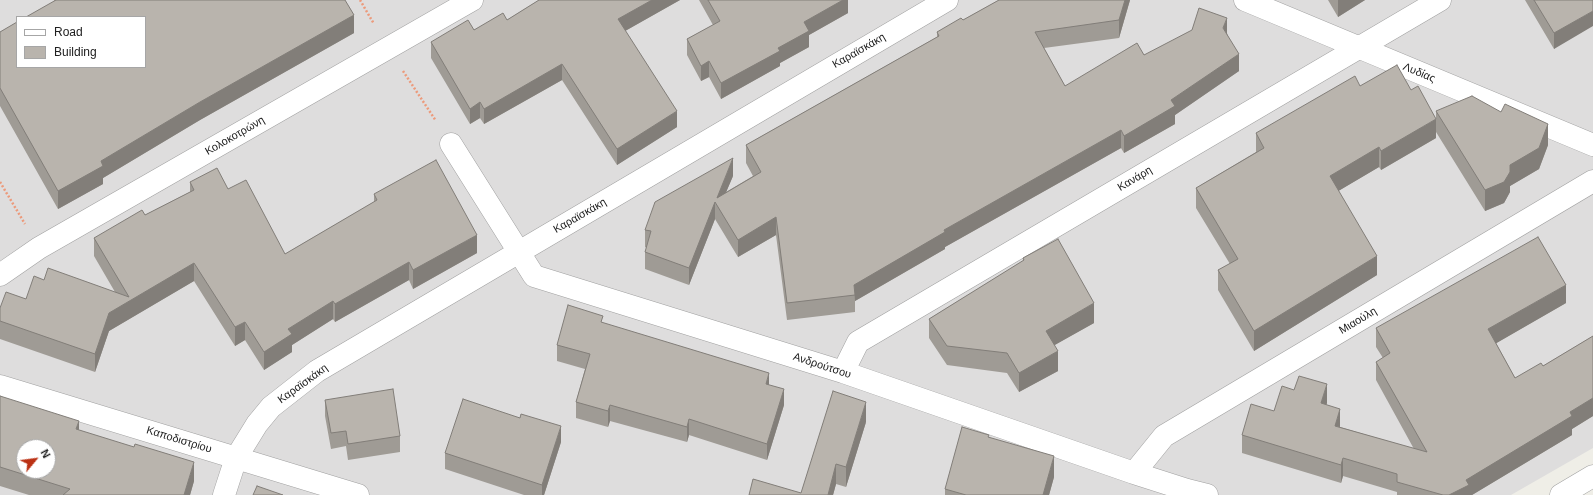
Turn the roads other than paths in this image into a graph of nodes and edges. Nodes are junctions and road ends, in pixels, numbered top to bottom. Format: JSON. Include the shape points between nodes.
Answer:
{"nodes":[{"id":1,"x":472,"y":0,"type":"edge"},
{"id":2,"x":947,"y":0,"type":"edge"},
{"id":3,"x":1245,"y":0,"type":"edge"},
{"id":4,"x":1440,"y":0,"type":"edge"},
{"id":5,"x":1358,"y":47,"type":"junction"},
{"id":6,"x":451,"y":144,"type":"dead end"},
{"id":7,"x":1593,"y":145,"type":"edge"},
{"id":8,"x":1593,"y":181,"type":"edge"},
{"id":9,"x":518,"y":252,"type":"junction"},
{"id":10,"x":0,"y":275,"type":"edge"},
{"id":11,"x":843,"y":372,"type":"junction"},
{"id":12,"x":0,"y":386,"type":"edge"},
{"id":13,"x":236,"y":458,"type":"junction"},
{"id":14,"x":1134,"y":473,"type":"junction"},
{"id":15,"x":1593,"y":476,"type":"edge"},
{"id":16,"x":1163,"y":489,"type":"edge"},
{"id":17,"x":224,"y":495,"type":"edge"},
{"id":18,"x":358,"y":495,"type":"edge"},
{"id":19,"x":1206,"y":495,"type":"edge"},
{"id":20,"x":1561,"y":495,"type":"edge"}],
"edges":[{"from":1,"to":10,"type":"street","name":"Κολοκοτρώνη","via":[[39,248]]},
{"from":2,"to":9,"type":"street","name":"Καραϊσκάκη"},
{"from":3,"to":5,"type":"street","name":"Λυδίας"},
{"from":4,"to":5,"type":"street","name":"Κανάρη"},
{"from":5,"to":7,"type":"street","name":"Λυδίας"},
{"from":5,"to":11,"type":"street","name":"Κανάρη","via":[[858,342]]},
{"from":6,"to":9,"type":"street","name":"Ανδρούτσου"},
{"from":8,"to":14,"type":"street","name":"Μιαούλη","via":[[1164,436]]},
{"from":9,"to":11,"type":"street","name":"Ανδρούτσου","via":[[534,276]]},
{"from":9,"to":13,"type":"street","name":"Καραϊσκάκη","via":[[306,379],[271,407]]},
{"from":11,"to":14,"type":"street","name":"Ανδρούτσου"},
{"from":12,"to":13,"type":"street","name":"Καποδιστρίου"},
{"from":13,"to":17,"type":"street","name":"Καραϊσκάκη"},
{"from":13,"to":18,"type":"street","name":"Καποδιστρίου"},
{"from":14,"to":16,"type":"street","name":"Ανδρούτσου"},
{"from":15,"to":20,"type":"street"},
{"from":16,"to":19,"type":"street","name":"Ανδρούτσου"}]}
